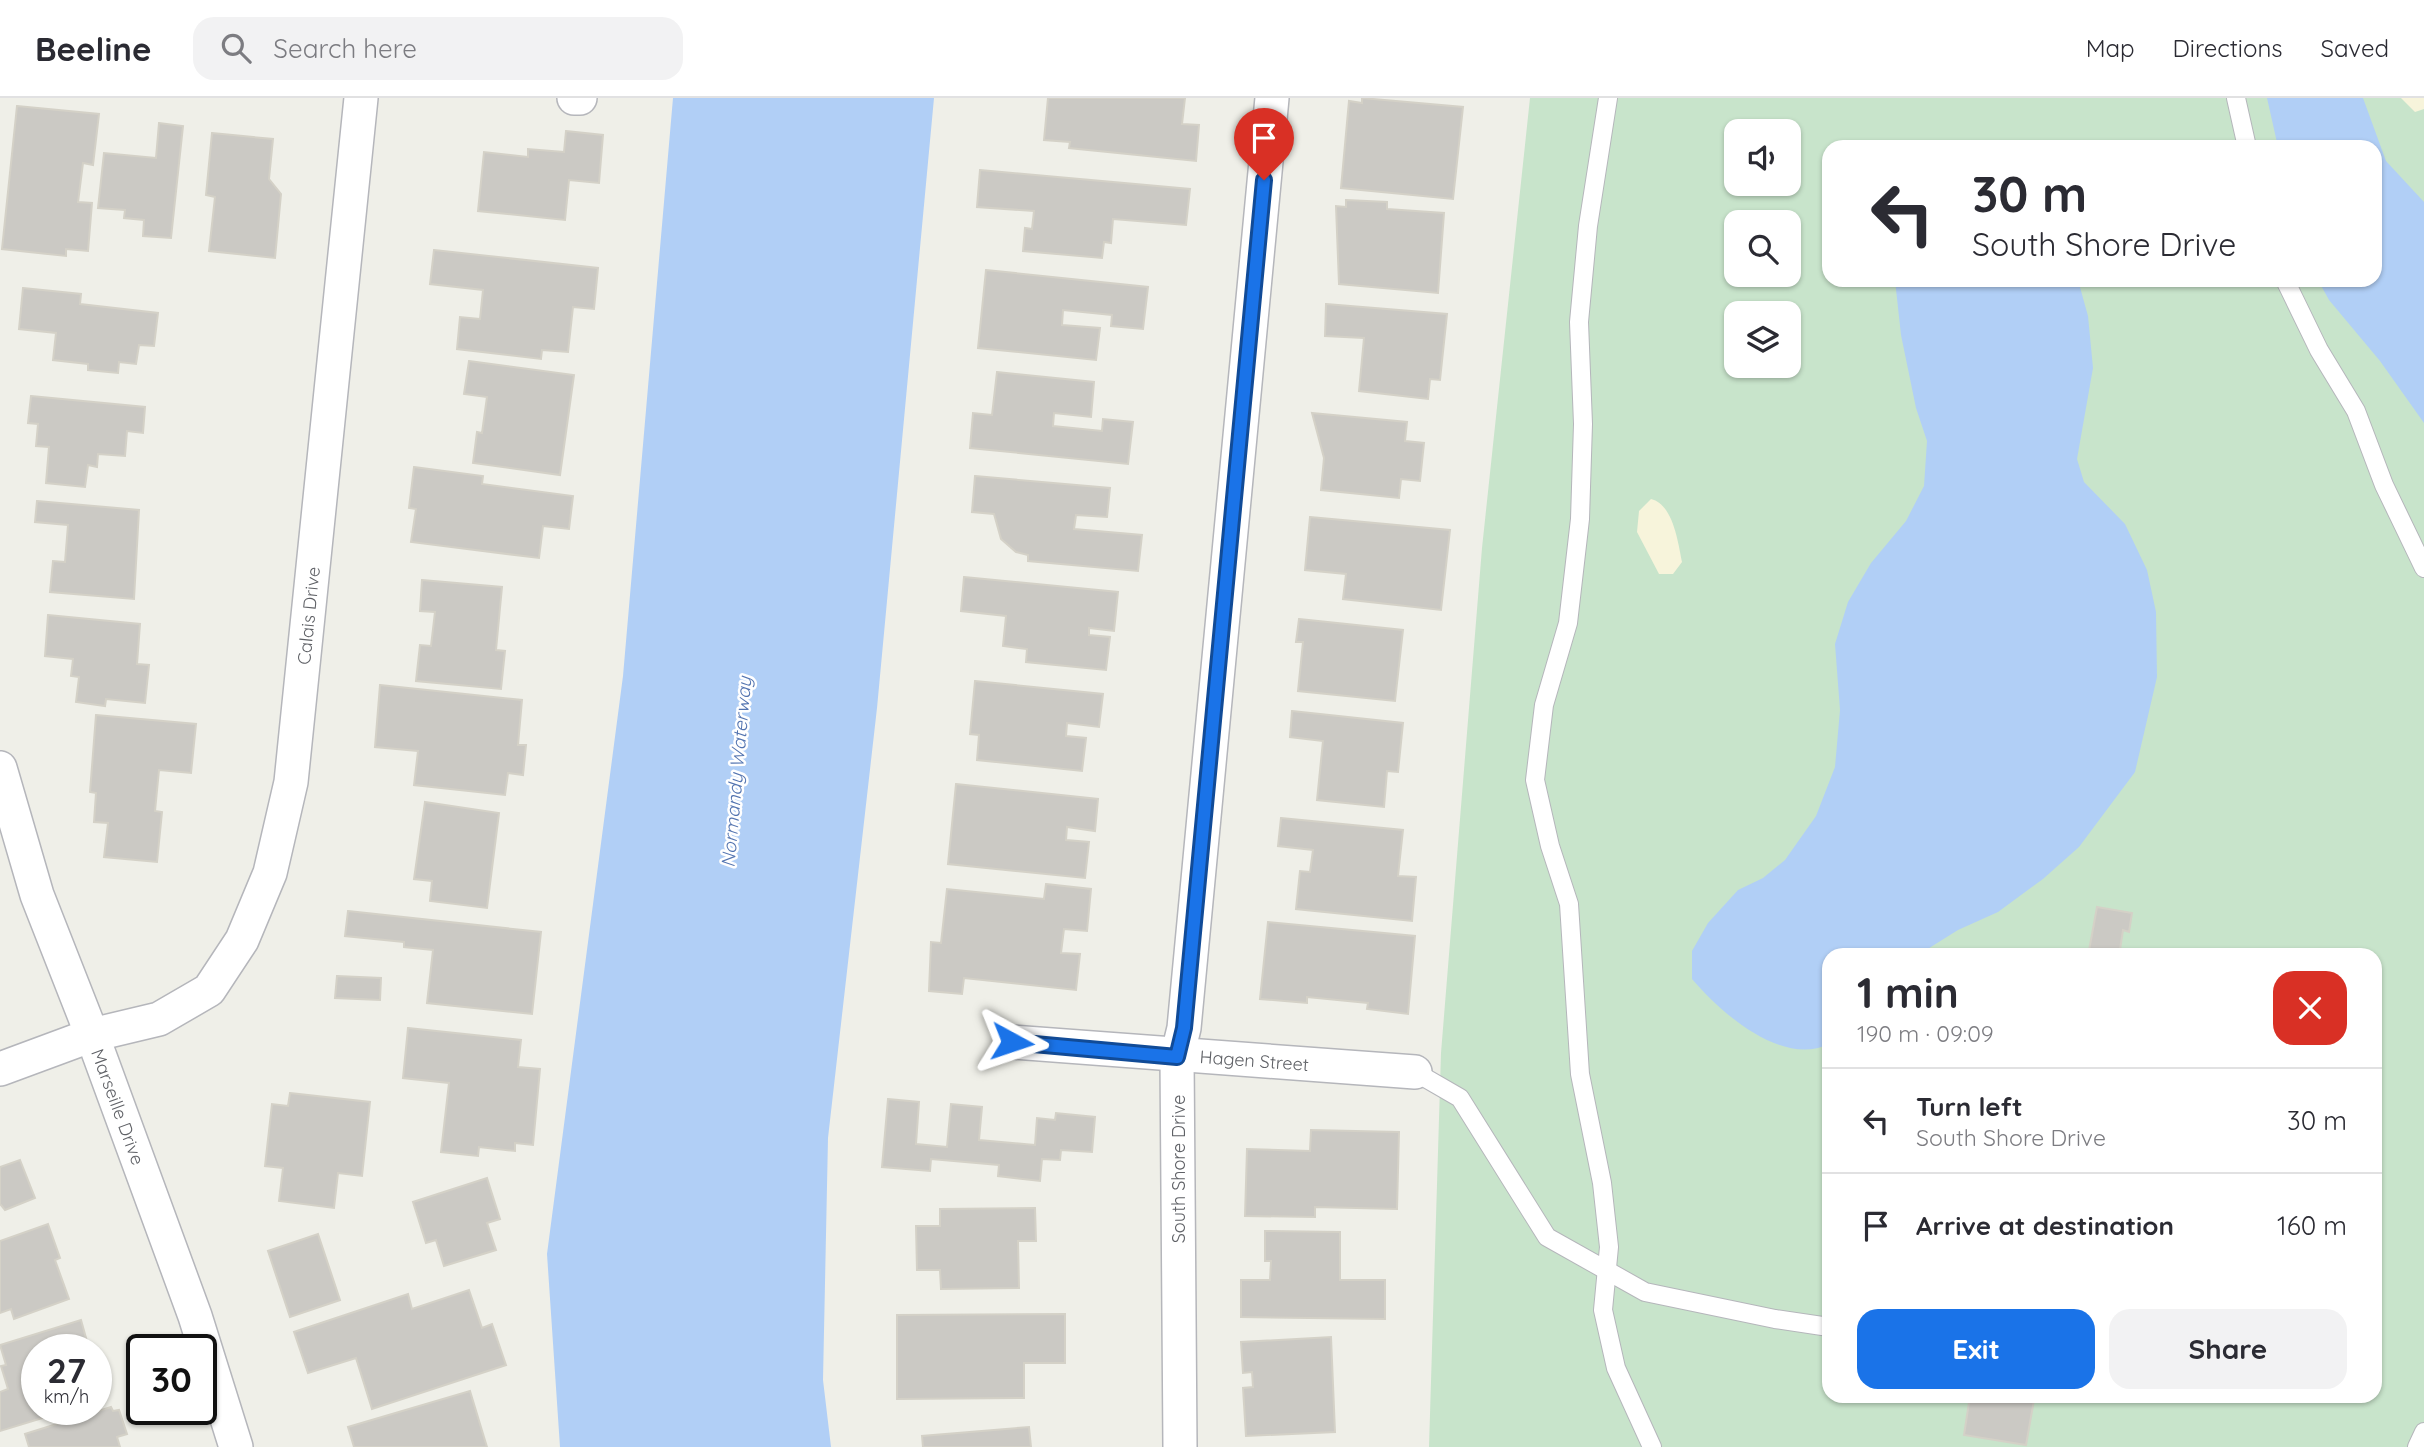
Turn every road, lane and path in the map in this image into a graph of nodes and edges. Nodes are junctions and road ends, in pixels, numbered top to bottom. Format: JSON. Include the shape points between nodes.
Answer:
{"nodes":[{"id":1,"x":361,"y":98,"type":"edge"},
{"id":2,"x":574,"y":98,"type":"edge"},
{"id":3,"x":580,"y":98,"type":"edge"},
{"id":4,"x":1272,"y":98,"type":"edge"},
{"id":5,"x":1608,"y":98,"type":"edge"},
{"id":6,"x":2236,"y":98,"type":"edge"},
{"id":7,"x":2245,"y":140,"type":"edge"},
{"id":8,"x":2289,"y":287,"type":"edge"},
{"id":9,"x":2424,"y":568,"type":"edge"},
{"id":10,"x":0,"y":768,"type":"edge"},
{"id":11,"x":92,"y":1035,"type":"junction"},
{"id":12,"x":1012,"y":1042,"type":"dead end"},
{"id":13,"x":1177,"y":1057,"type":"junction"},
{"id":14,"x":0,"y":1069,"type":"edge"},
{"id":15,"x":1415,"y":1072,"type":"joint"},
{"id":16,"x":1605,"y":1272,"type":"junction"},
{"id":17,"x":1822,"y":1326,"type":"edge"},
{"id":18,"x":2424,"y":1432,"type":"edge"},
{"id":19,"x":236,"y":1447,"type":"edge"},
{"id":20,"x":1180,"y":1447,"type":"edge"},
{"id":21,"x":1652,"y":1447,"type":"edge"},
{"id":22,"x":2417,"y":1447,"type":"edge"}],
"edges":[{"from":1,"to":11,"type":"street","name":"Calais Drive","via":[[291,782],[270,873],[242,940],[209,990],[159,1019]]},
{"from":2,"to":3,"type":"street"},
{"from":4,"to":13,"type":"street","name":"South Shore Drive","via":[[1185,1014]]},
{"from":5,"to":16,"type":"lane","via":[[1578,322],[1583,424],[1580,519],[1568,623],[1544,705],[1535,780],[1569,904],[1580,1074],[1602,1183],[1609,1247]]},
{"from":6,"to":7,"type":"lane"},
{"from":8,"to":9,"type":"lane","via":[[2319,350],[2356,411],[2384,485]]},
{"from":10,"to":11,"type":"street","name":"Marseille Drive","via":[[37,895]]},
{"from":11,"to":14,"type":"street","name":"Calais Drive"},
{"from":11,"to":19,"type":"street","name":"Marseille Drive","via":[[195,1316]]},
{"from":12,"to":13,"type":"street","name":"Hagen Street"},
{"from":13,"to":15,"type":"street","name":"Hagen Street"},
{"from":13,"to":20,"type":"street","name":"South Shore Drive"},
{"from":15,"to":16,"type":"lane","via":[[1460,1098],[1547,1237]]},
{"from":16,"to":17,"type":"lane","via":[[1645,1292]]},
{"from":16,"to":21,"type":"lane","via":[[1603,1310],[1616,1368]]},
{"from":18,"to":22,"type":"lane"}]}
